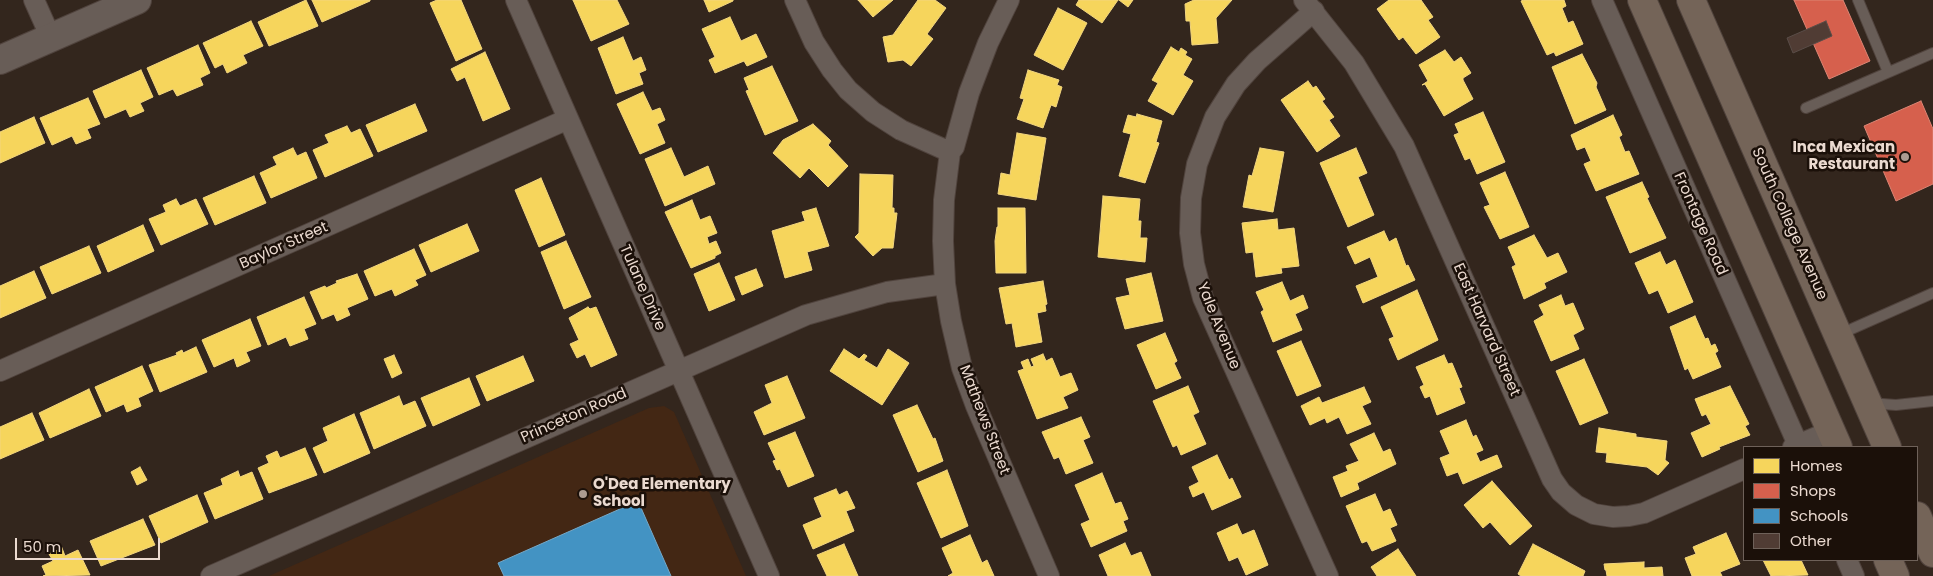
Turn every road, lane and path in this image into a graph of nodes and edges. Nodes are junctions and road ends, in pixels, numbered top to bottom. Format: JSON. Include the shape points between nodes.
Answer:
{"nodes":[{"id":1,"x":34,"y":0,"type":"edge"},
{"id":2,"x":137,"y":0,"type":"edge"},
{"id":3,"x":516,"y":0,"type":"edge"},
{"id":4,"x":796,"y":0,"type":"edge"},
{"id":5,"x":1009,"y":0,"type":"edge"},
{"id":6,"x":1602,"y":0,"type":"edge"},
{"id":7,"x":1642,"y":0,"type":"edge"},
{"id":8,"x":1691,"y":0,"type":"edge"},
{"id":9,"x":1858,"y":0,"type":"edge"},
{"id":10,"x":1309,"y":6,"type":"edge"},
{"id":11,"x":51,"y":38,"type":"junction"},
{"id":12,"x":1933,"y":53,"type":"edge"},
{"id":13,"x":0,"y":60,"type":"edge"},
{"id":14,"x":1888,"y":72,"type":"junction"},
{"id":15,"x":1806,"y":108,"type":"dead end"},
{"id":16,"x":568,"y":118,"type":"junction"},
{"id":17,"x":950,"y":152,"type":"junction"},
{"id":18,"x":945,"y":284,"type":"junction"},
{"id":19,"x":1933,"y":293,"type":"edge"},
{"id":20,"x":1838,"y":335,"type":"junction"},
{"id":21,"x":678,"y":370,"type":"junction"},
{"id":22,"x":0,"y":371,"type":"edge"},
{"id":23,"x":1933,"y":401,"type":"edge"},
{"id":24,"x":1868,"y":403,"type":"junction"},
{"id":25,"x":1834,"y":439,"type":"edge"},
{"id":26,"x":1796,"y":446,"type":"edge"},
{"id":27,"x":1801,"y":446,"type":"edge"},
{"id":28,"x":1887,"y":446,"type":"edge"},
{"id":29,"x":1743,"y":469,"type":"edge"},
{"id":30,"x":1847,"y":561,"type":"edge"},
{"id":31,"x":1888,"y":561,"type":"edge"},
{"id":32,"x":211,"y":576,"type":"edge"},
{"id":33,"x":769,"y":576,"type":"edge"},
{"id":34,"x":1049,"y":576,"type":"edge"},
{"id":35,"x":1328,"y":576,"type":"edge"},
{"id":36,"x":1854,"y":576,"type":"edge"},
{"id":37,"x":1895,"y":576,"type":"edge"}],
"edges":[{"from":1,"to":11,"type":"street"},
{"from":2,"to":11,"type":"main road"},
{"from":3,"to":16,"type":"street","name":"Tulane Drive"},
{"from":4,"to":17,"type":"street","via":[[814,42],[848,90],[901,130]]},
{"from":5,"to":17,"type":"street","via":[[972,84]]},
{"from":6,"to":26,"type":"street","name":"Frontage Road"},
{"from":7,"to":25,"type":"highway"},
{"from":8,"to":20,"type":"highway","name":"South College Avenue"},
{"from":9,"to":14,"type":"lane"},
{"from":10,"to":29,"type":"street","name":"East Harvard Street","via":[[1354,63],[1404,146],[1552,480],[1561,492],[1594,514],[1613,518],[1644,512]]},
{"from":10,"to":35,"type":"street","name":"Yale Avenue","via":[[1236,84],[1215,117],[1197,164],[1191,198],[1190,233],[1203,298]]},
{"from":11,"to":13,"type":"main road"},
{"from":12,"to":14,"type":"lane"},
{"from":14,"to":15,"type":"lane"},
{"from":16,"to":21,"type":"street","name":"Tulane Drive"},
{"from":16,"to":22,"type":"street","name":"Baylor Street"},
{"from":17,"to":18,"type":"street","name":"Mathews Street","via":[[944,200]]},
{"from":18,"to":21,"type":"street","name":"Princeton Road","via":[[852,300],[806,315]]},
{"from":18,"to":34,"type":"street","name":"Mathews Street","via":[[951,321],[970,391]]},
{"from":19,"to":20,"type":"lane"},
{"from":20,"to":24,"type":"highway","name":"South College Avenue"},
{"from":21,"to":32,"type":"street","name":"Princeton Road"},
{"from":21,"to":33,"type":"street","name":"Tulane Drive"},
{"from":23,"to":24,"type":"lane","via":[[1896,405]]},
{"from":24,"to":28,"type":"highway","name":"South College Avenue"},
{"from":25,"to":27,"type":"street"},
{"from":30,"to":36,"type":"street"},
{"from":31,"to":37,"type":"highway"}]}
